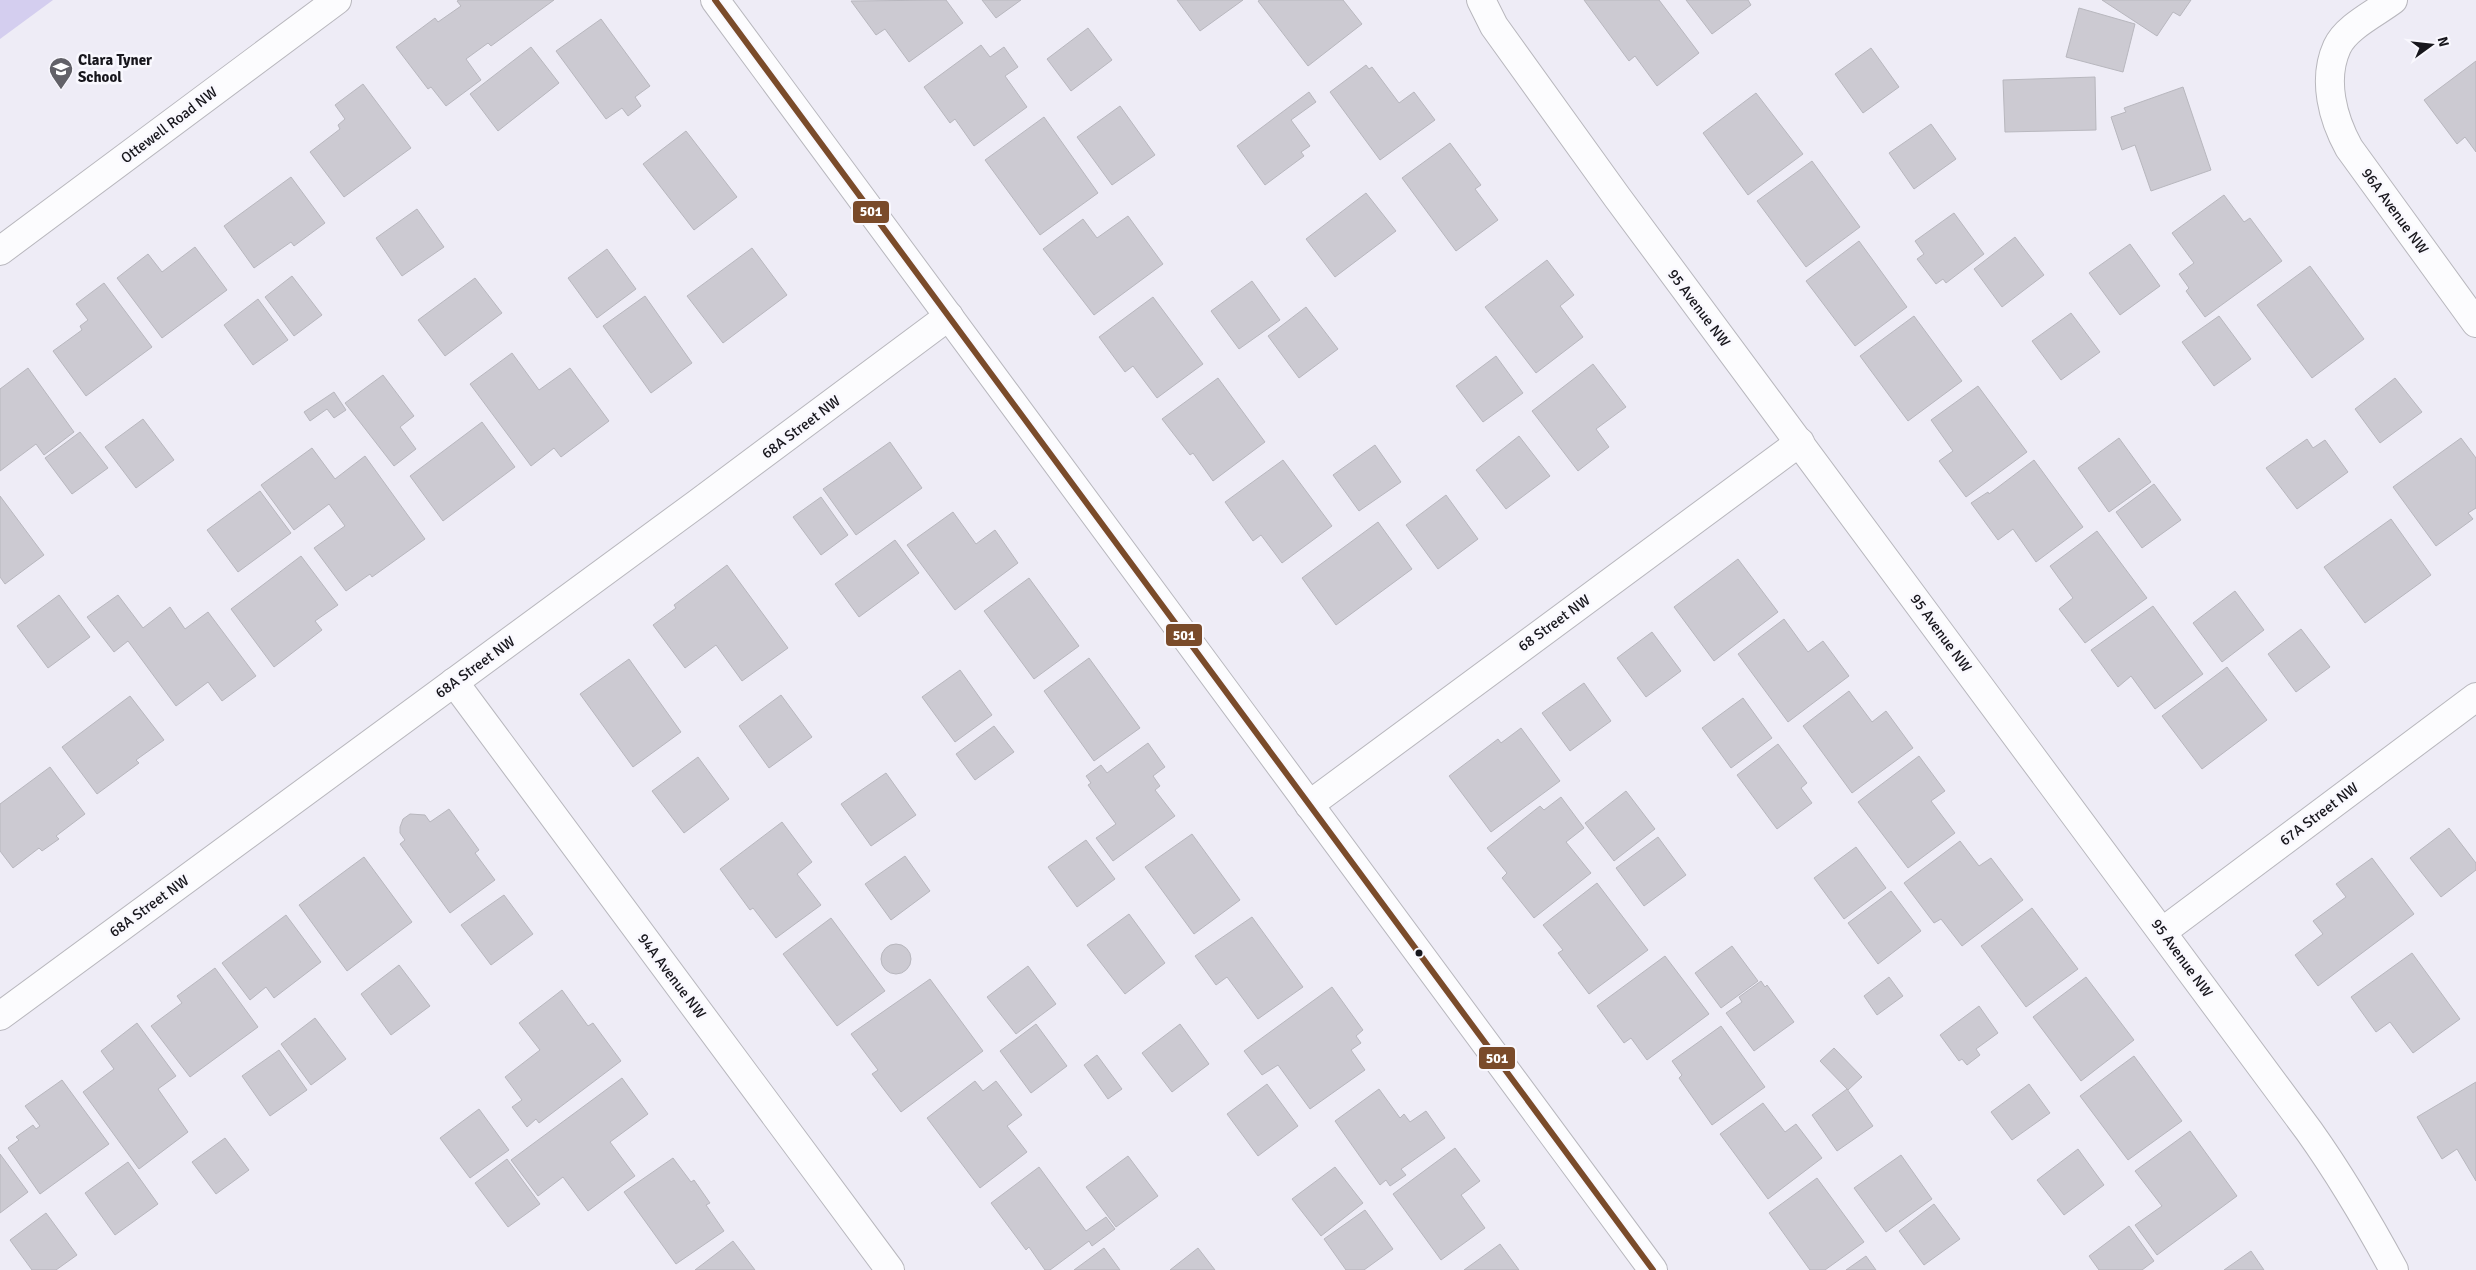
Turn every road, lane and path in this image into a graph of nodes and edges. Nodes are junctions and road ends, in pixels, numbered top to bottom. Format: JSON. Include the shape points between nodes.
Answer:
{"nodes":[{"id":1,"x":338,"y":0,"type":"edge"},
{"id":2,"x":715,"y":0,"type":"edge"},
{"id":3,"x":1481,"y":0,"type":"edge"},
{"id":4,"x":2393,"y":0,"type":"edge"},
{"id":5,"x":0,"y":250,"type":"edge"},
{"id":6,"x":949,"y":316,"type":"junction"},
{"id":7,"x":2476,"y":323,"type":"edge"},
{"id":8,"x":1800,"y":442,"type":"junction"},
{"id":9,"x":454,"y":682,"type":"junction"},
{"id":10,"x":2476,"y":697,"type":"edge"},
{"id":11,"x":1309,"y":805,"type":"junction"},
{"id":12,"x":2162,"y":932,"type":"junction"},
{"id":13,"x":0,"y":1016,"type":"edge"},
{"id":14,"x":890,"y":1270,"type":"edge"},
{"id":15,"x":1653,"y":1270,"type":"edge"},
{"id":16,"x":2394,"y":1270,"type":"edge"}],
"edges":[{"from":1,"to":5,"type":"street","name":"Ottewell Road NW"},
{"from":2,"to":6,"type":"street"},
{"from":3,"to":8,"type":"street","name":"95 Avenue NW","via":[[1494,26],[1589,158]]},
{"from":4,"to":7,"type":"street","name":"96A Avenue NW","via":[[2350,32],[2337,46],[2331,69],[2333,111],[2349,148]]},
{"from":6,"to":9,"type":"street","name":"68A Street NW"},
{"from":6,"to":11,"type":"street"},
{"from":8,"to":11,"type":"street","name":"68 Street NW"},
{"from":8,"to":12,"type":"street","name":"95 Avenue NW"},
{"from":9,"to":13,"type":"street","name":"68A Street NW"},
{"from":9,"to":14,"type":"street","name":"94A Avenue NW"},
{"from":10,"to":12,"type":"street","name":"67A Street NW"},
{"from":11,"to":15,"type":"street"},
{"from":12,"to":16,"type":"street","name":"95 Avenue NW","via":[[2335,1168]]}]}
